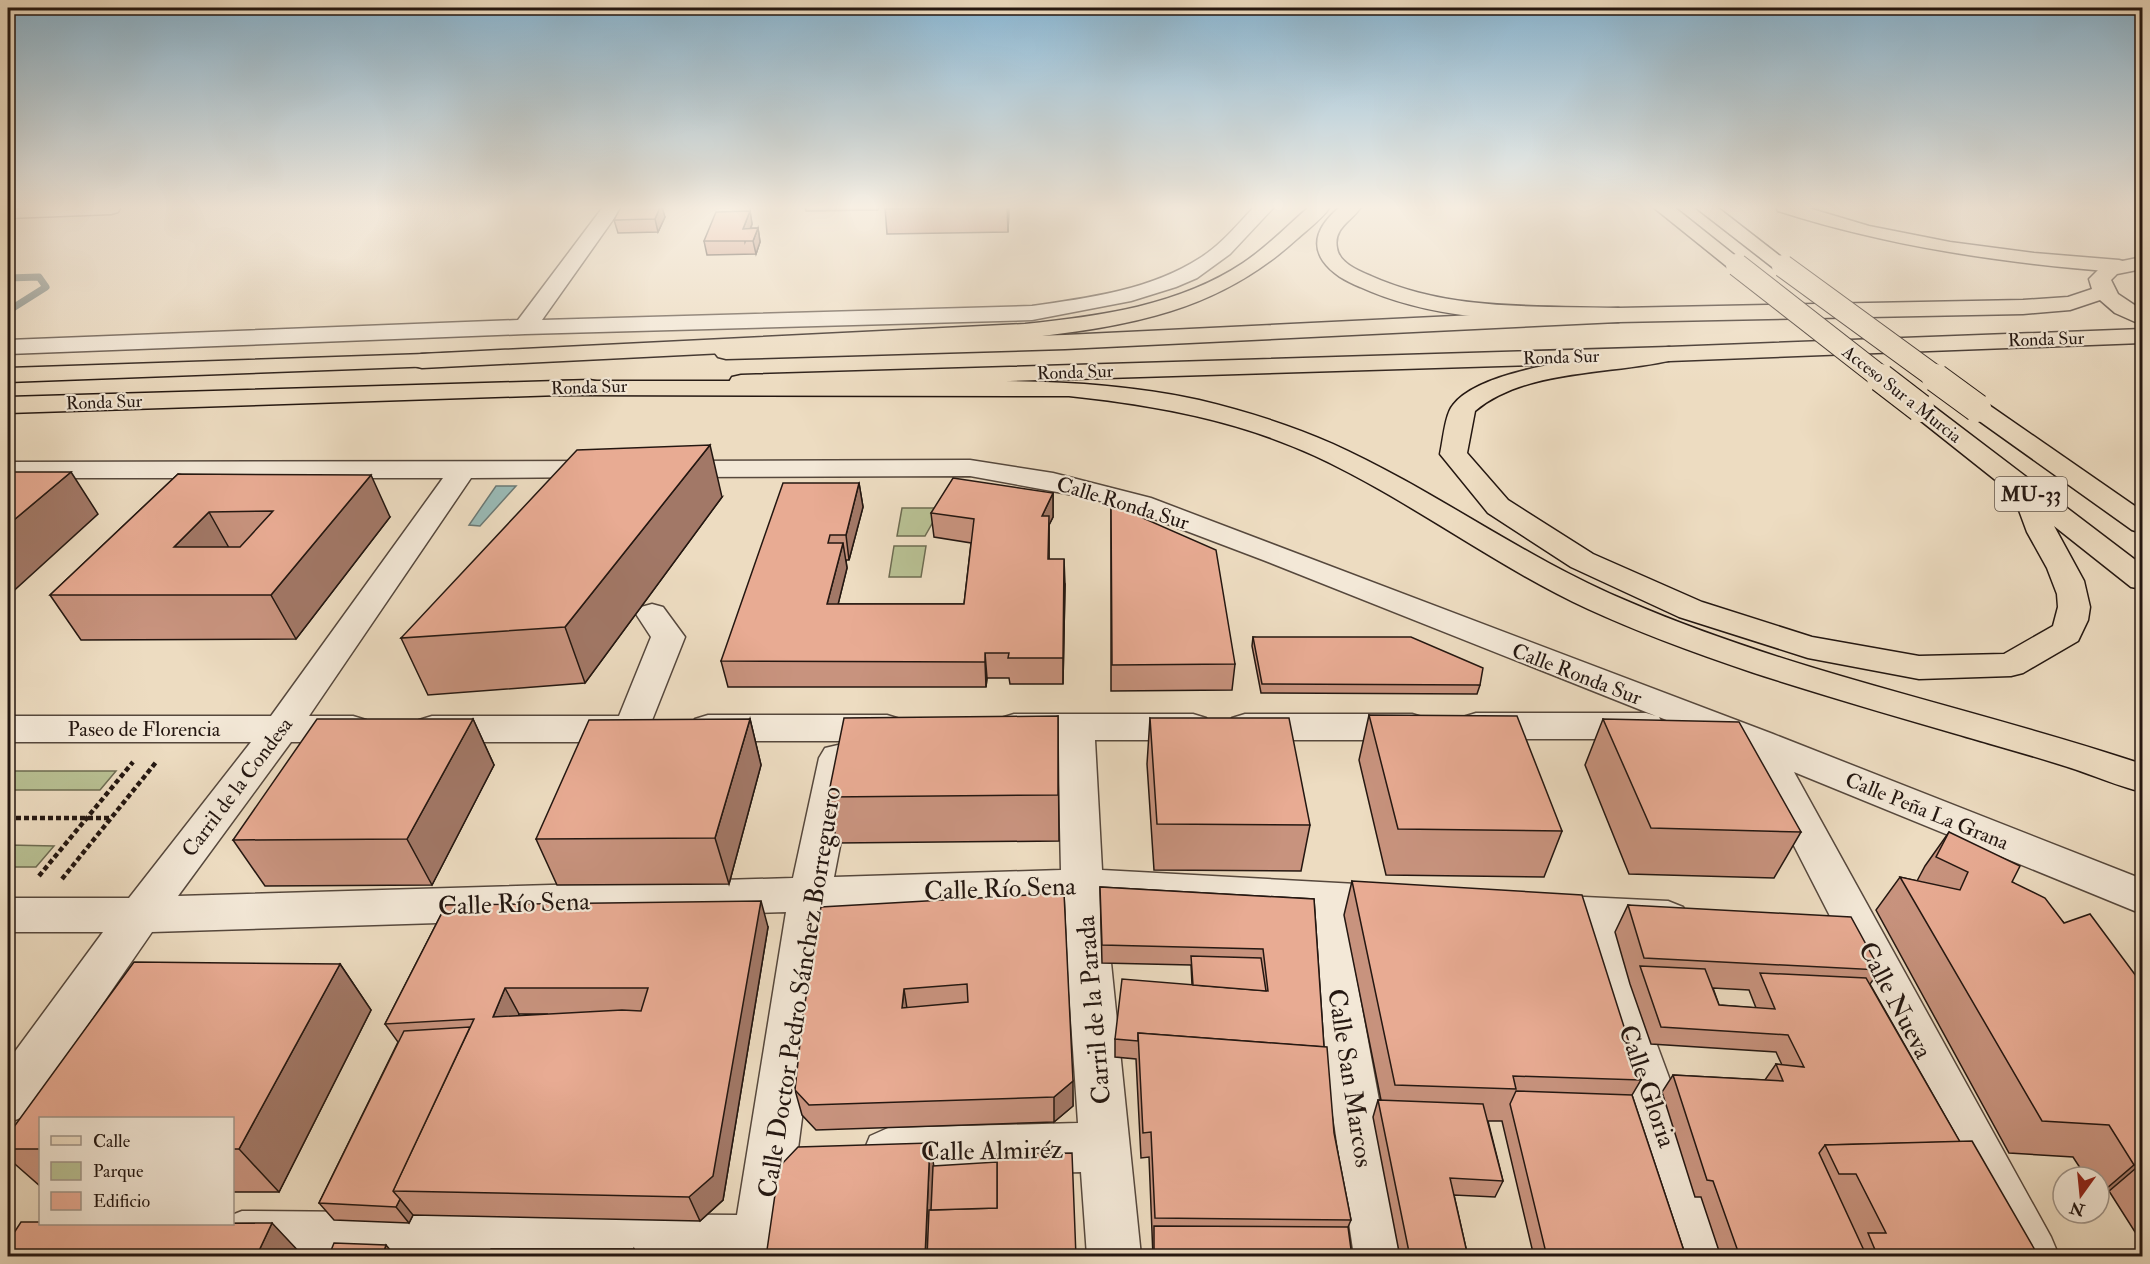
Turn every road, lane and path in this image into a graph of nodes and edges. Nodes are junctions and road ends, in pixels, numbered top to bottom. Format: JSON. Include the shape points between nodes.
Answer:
{"nodes":[{"id":1,"x":570,"y":266,"type":"edge"},
{"id":2,"x":1201,"y":266,"type":"edge"},
{"id":3,"x":1251,"y":266,"type":"edge"},
{"id":4,"x":1340,"y":266,"type":"edge"},
{"id":5,"x":1738,"y":266,"type":"edge"},
{"id":6,"x":1783,"y":266,"type":"edge"},
{"id":7,"x":2119,"y":266,"type":"edge"},
{"id":8,"x":2104,"y":292,"type":"junction"},
{"id":9,"x":1618,"y":315,"type":"junction"},
{"id":10,"x":2142,"y":318,"type":"edge"},
{"id":11,"x":525,"y":327,"type":"junction"},
{"id":12,"x":2142,"y":336,"type":"edge"},
{"id":13,"x":8,"y":347,"type":"edge"},
{"id":14,"x":1669,"y":354,"type":"junction"},
{"id":15,"x":422,"y":361,"type":"junction"},
{"id":16,"x":8,"y":375,"type":"edge"},
{"id":17,"x":558,"y":388,"type":"junction"},
{"id":18,"x":8,"y":405,"type":"edge"},
{"id":19,"x":8,"y":470,"type":"edge"},
{"id":20,"x":462,"y":470,"type":"junction"},
{"id":21,"x":2026,"y":490,"type":"junction"},
{"id":22,"x":1097,"y":491,"type":"junction"},
{"id":23,"x":2142,"y":524,"type":"edge"},
{"id":24,"x":1120,"y":526,"type":"edge"},
{"id":25,"x":2142,"y":580,"type":"edge"},
{"id":26,"x":652,"y":614,"type":"dead end"},
{"id":27,"x":1711,"y":726,"type":"junction"},
{"id":28,"x":1076,"y":727,"type":"junction"},
{"id":29,"x":845,"y":728,"type":"junction"},
{"id":30,"x":914,"y":728,"type":"edge"},
{"id":31,"x":984,"y":728,"type":"edge"},
{"id":32,"x":8,"y":729,"type":"edge"},
{"id":33,"x":281,"y":729,"type":"junction"},
{"id":34,"x":632,"y":729,"type":"junction"},
{"id":35,"x":161,"y":742,"type":"junction"},
{"id":36,"x":1760,"y":743,"type":"junction"},
{"id":37,"x":2142,"y":778,"type":"edge"},
{"id":38,"x":8,"y":818,"type":"edge"},
{"id":39,"x":87,"y":818,"type":"junction"},
{"id":40,"x":112,"y":818,"type":"junction"},
{"id":41,"x":39,"y":876,"type":"dead end"},
{"id":42,"x":59,"y":883,"type":"dead end"},
{"id":43,"x":1082,"y":886,"type":"junction"},
{"id":44,"x":810,"y":894,"type":"junction"},
{"id":45,"x":2142,"y":897,"type":"edge"},
{"id":46,"x":1321,"y":899,"type":"junction"},
{"id":47,"x":1426,"y":905,"type":"edge"},
{"id":48,"x":1507,"y":910,"type":"edge"},
{"id":49,"x":8,"y":915,"type":"edge"},
{"id":50,"x":140,"y":915,"type":"junction"},
{"id":51,"x":1588,"y":915,"type":"junction"},
{"id":52,"x":1706,"y":921,"type":"edge"},
{"id":53,"x":1812,"y":927,"type":"edge"},
{"id":54,"x":1859,"y":930,"type":"junction"},
{"id":55,"x":8,"y":1100,"type":"edge"},
{"id":56,"x":1105,"y":1147,"type":"junction"},
{"id":57,"x":771,"y":1155,"type":"junction"},
{"id":58,"x":198,"y":1238,"type":"edge"},
{"id":59,"x":758,"y":1249,"type":"edge"},
{"id":60,"x":1114,"y":1257,"type":"edge"},
{"id":61,"x":1381,"y":1257,"type":"edge"},
{"id":62,"x":1708,"y":1257,"type":"edge"},
{"id":63,"x":2032,"y":1257,"type":"edge"}],
"edges":[{"from":1,"to":11,"type":"street"},
{"from":2,"to":11,"type":"street","via":[[1154,287],[1032,313]]},
{"from":3,"to":15,"type":"main road","via":[[1217,286],[1167,306],[1104,321],[1025,331]]},
{"from":4,"to":9,"type":"main road","via":[[1365,282],[1411,298],[1477,309]]},
{"from":5,"to":21,"type":"main road","name":"Acceso Sur a Murcia","number":"MU-33","bridge":true},
{"from":6,"to":23,"type":"main road","name":"Acceso Sur a Murcia","number":"MU-33","bridge":true},
{"from":7,"to":8,"type":"main road","via":[[2100,279]]},
{"from":8,"to":9,"type":"main road","name":"Ronda Sur","via":[[2070,303],[2023,307]]},
{"from":8,"to":10,"type":"main road"},
{"from":9,"to":15,"type":"main road","name":"Ronda Sur","via":[[1065,342]]},
{"from":11,"to":13,"type":"street"},
{"from":12,"to":14,"type":"main road","name":"Ronda Sur"},
{"from":14,"to":17,"type":"main road","name":"Ronda Sur"},
{"from":14,"to":21,"type":"main road","via":[[1546,372],[1475,397],[1460,411],[1450,438],[1457,462],[1482,493],[1533,532],[1656,597],[1800,645],[1902,666],[1947,670],[2018,663],[2046,651],[2065,635],[2073,620],[2075,601],[2067,577],[2041,530]]},
{"from":15,"to":16,"type":"main road","name":"Ronda Sur"},
{"from":17,"to":18,"type":"main road","name":"Ronda Sur"},
{"from":17,"to":37,"type":"main road","via":[[1058,388],[1118,393],[1208,410],[1324,450],[1556,581],[1665,630],[1753,662],[2081,756]]},
{"from":19,"to":20,"type":"street","name":"Calle Ronda Sur"},
{"from":20,"to":22,"type":"street","name":"Calle Ronda Sur","via":[[970,468]]},
{"from":20,"to":33,"type":"street","name":"Carril de la Condesa"},
{"from":21,"to":25,"type":"main road","name":"Acceso Sur a Murcia","number":"MU-33"},
{"from":22,"to":24,"type":"street","via":[[1109,522]]},
{"from":22,"to":27,"type":"street","name":"Calle Ronda Sur","via":[[1274,554]]},
{"from":26,"to":34,"type":"street","via":[[668,637]]},
{"from":27,"to":28,"type":"street"},
{"from":27,"to":36,"type":"street","name":"Calle Peña La Grana"},
{"from":28,"to":31,"type":"street"},
{"from":28,"to":43,"type":"street","name":"Carril de la Parada"},
{"from":29,"to":30,"type":"street","name":"Paseo de Florencia"},
{"from":29,"to":34,"type":"street","name":"Paseo de Florencia"},
{"from":29,"to":44,"type":"street","name":"Calle Doctor Pedro Sánchez Borreguero"},
{"from":32,"to":35,"type":"street","name":"Paseo de Florencia"},
{"from":33,"to":34,"type":"street","name":"Paseo de Florencia"},
{"from":33,"to":35,"type":"street","name":"Paseo de Florencia"},
{"from":33,"to":50,"type":"street","name":"Carril de la Condesa"},
{"from":35,"to":39,"type":"path"},
{"from":35,"to":40,"type":"path"},
{"from":36,"to":45,"type":"street","name":"Calle Peña La Grana"},
{"from":36,"to":54,"type":"street","name":"Calle Nueva"},
{"from":38,"to":39,"type":"path"},
{"from":39,"to":40,"type":"path"},
{"from":39,"to":41,"type":"path"},
{"from":40,"to":42,"type":"path"},
{"from":43,"to":44,"type":"street","name":"Calle Río Sena"},
{"from":43,"to":46,"type":"street","name":"Calle Río Sena"},
{"from":43,"to":56,"type":"street","name":"Carril de la Parada"},
{"from":44,"to":50,"type":"street","name":"Calle Río Sena"},
{"from":44,"to":57,"type":"street","name":"Calle Doctor Pedro Sánchez Borreguero"},
{"from":46,"to":47,"type":"street","name":"Calle Río Sena"},
{"from":46,"to":61,"type":"street","name":"Calle San Marcos"},
{"from":48,"to":51,"type":"street"},
{"from":49,"to":50,"type":"street"},
{"from":50,"to":55,"type":"street","name":"Carril de la Condesa"},
{"from":51,"to":52,"type":"street"},
{"from":51,"to":62,"type":"street","name":"Calle Gloria"},
{"from":53,"to":54,"type":"street"},
{"from":54,"to":63,"type":"street","name":"Calle Nueva"},
{"from":56,"to":57,"type":"street","name":"Calle Almiréz"},
{"from":56,"to":60,"type":"street","name":"Carril de la Parada"},
{"from":57,"to":59,"type":"street","name":"Calle Doctor Pedro Sánchez Borreguero"},
{"from":58,"to":59,"type":"street"}]}
